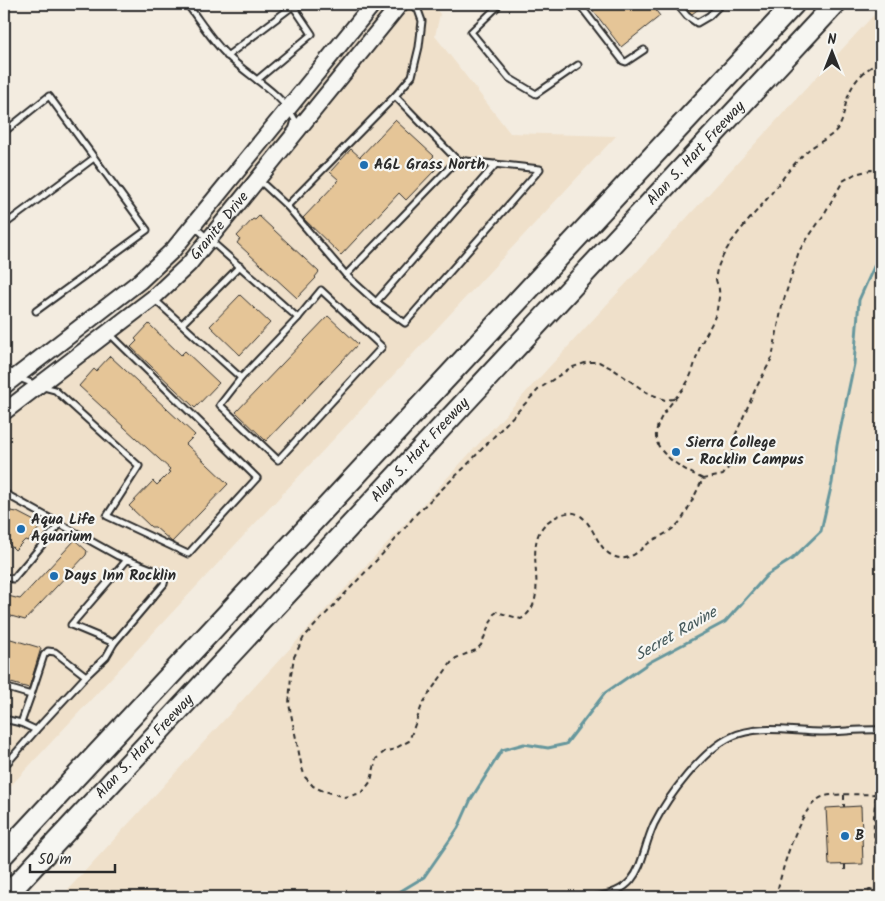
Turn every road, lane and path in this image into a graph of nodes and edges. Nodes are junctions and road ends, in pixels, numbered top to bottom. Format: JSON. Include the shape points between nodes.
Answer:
{"nodes":[{"id":1,"x":187,"y":4,"type":"edge"},
{"id":2,"x":373,"y":4,"type":"edge"},
{"id":3,"x":400,"y":4,"type":"edge"},
{"id":4,"x":413,"y":4,"type":"edge"},
{"id":5,"x":579,"y":4,"type":"edge"},
{"id":6,"x":678,"y":4,"type":"edge"},
{"id":7,"x":721,"y":4,"type":"edge"},
{"id":8,"x":794,"y":4,"type":"edge"},
{"id":9,"x":835,"y":4,"type":"edge"},
{"id":10,"x":497,"y":5,"type":"edge"},
{"id":11,"x":644,"y":50,"type":"dead end"},
{"id":12,"x":227,"y":56,"type":"junction"},
{"id":13,"x":881,"y":62,"type":"edge"},
{"id":14,"x":578,"y":65,"type":"dead end"},
{"id":15,"x":257,"y":80,"type":"junction"},
{"id":16,"x":395,"y":96,"type":"junction"},
{"id":17,"x":289,"y":108,"type":"junction"},
{"id":18,"x":4,"y":132,"type":"edge"},
{"id":19,"x":290,"y":139,"type":"junction"},
{"id":20,"x":94,"y":158,"type":"junction"},
{"id":21,"x":457,"y":160,"type":"junction"},
{"id":22,"x":496,"y":164,"type":"junction"},
{"id":23,"x":881,"y":172,"type":"edge"},
{"id":24,"x":259,"y":180,"type":"junction"},
{"id":25,"x":287,"y":206,"type":"junction"},
{"id":26,"x":4,"y":225,"type":"edge"},
{"id":27,"x":194,"y":226,"type":"junction"},
{"id":28,"x":210,"y":240,"type":"junction"},
{"id":29,"x":240,"y":266,"type":"junction"},
{"id":30,"x":346,"y":275,"type":"junction"},
{"id":31,"x":153,"y":298,"type":"junction"},
{"id":32,"x":376,"y":302,"type":"junction"},
{"id":33,"x":36,"y":311,"type":"dead end"},
{"id":34,"x":298,"y":318,"type":"junction"},
{"id":35,"x":182,"y":324,"type":"junction"},
{"id":36,"x":108,"y":332,"type":"junction"},
{"id":37,"x":4,"y":367,"type":"edge"},
{"id":38,"x":17,"y":376,"type":"junction"},
{"id":39,"x":241,"y":378,"type":"junction"},
{"id":40,"x":4,"y":386,"type":"edge"},
{"id":41,"x":38,"y":386,"type":"junction"},
{"id":42,"x":674,"y":399,"type":"junction"},
{"id":43,"x":4,"y":412,"type":"edge"},
{"id":44,"x":703,"y":479,"type":"junction"},
{"id":45,"x":4,"y":493,"type":"edge"},
{"id":46,"x":60,"y":524,"type":"junction"},
{"id":47,"x":127,"y":560,"type":"junction"},
{"id":48,"x":4,"y":576,"type":"edge"},
{"id":49,"x":114,"y":643,"type":"junction"},
{"id":50,"x":86,"y":676,"type":"junction"},
{"id":51,"x":4,"y":687,"type":"edge"},
{"id":52,"x":31,"y":695,"type":"junction"},
{"id":53,"x":4,"y":719,"type":"edge"},
{"id":54,"x":21,"y":723,"type":"junction"},
{"id":55,"x":36,"y":730,"type":"junction"},
{"id":56,"x":881,"y":730,"type":"edge"},
{"id":57,"x":4,"y":765,"type":"edge"},
{"id":58,"x":881,"y":779,"type":"edge"},
{"id":59,"x":876,"y":794,"type":"junction"},
{"id":60,"x":844,"y":795,"type":"junction"},
{"id":61,"x":881,"y":802,"type":"edge"},
{"id":62,"x":875,"y":804,"type":"junction"},
{"id":63,"x":844,"y":807,"type":"dead end"},
{"id":64,"x":4,"y":854,"type":"edge"},
{"id":65,"x":845,"y":865,"type":"dead end"},
{"id":66,"x":845,"y":872,"type":"dead end"},
{"id":67,"x":881,"y":877,"type":"edge"},
{"id":68,"x":881,"y":886,"type":"edge"},
{"id":69,"x":783,"y":894,"type":"dead end"},
{"id":70,"x":788,"y":894,"type":"dead end"},
{"id":71,"x":6,"y":897,"type":"edge"},
{"id":72,"x":595,"y":897,"type":"edge"},
{"id":73,"x":776,"y":897,"type":"edge"},
{"id":74,"x":851,"y":897,"type":"edge"}],
"edges":[{"from":1,"to":12,"type":"lane"},
{"from":2,"to":17,"type":"street","name":"Granite Drive"},
{"from":3,"to":19,"type":"street","name":"Granite Drive"},
{"from":4,"to":16,"type":"lane","via":[[422,21],[419,47],[412,76]]},
{"from":5,"to":11,"type":"lane","via":[[623,61]]},
{"from":6,"to":7,"type":"lane","via":[[697,23]]},
{"from":8,"to":64,"type":"highway","name":"Alan S. Hart Freeway"},
{"from":9,"to":71,"type":"highway","name":"Alan S. Hart Freeway"},
{"from":10,"to":14,"type":"lane","via":[[471,32],[509,78],[536,94]]},
{"from":12,"to":15,"type":"lane"},
{"from":12,"to":15,"type":"lane","via":[[293,6],[312,34]]},
{"from":13,"to":42,"type":"path","via":[[853,84],[841,124],[832,136],[807,151],[793,166],[724,254],[717,271],[720,289],[712,325],[700,346],[689,378]]},
{"from":15,"to":17,"type":"lane"},
{"from":16,"to":21,"type":"lane"},
{"from":16,"to":25,"type":"lane"},
{"from":17,"to":19,"type":"lane","via":[[295,120]]},
{"from":17,"to":27,"type":"street","name":"Granite Drive"},
{"from":18,"to":20,"type":"lane","via":[[49,96]]},
{"from":19,"to":24,"type":"street","name":"Granite Drive"},
{"from":20,"to":26,"type":"lane"},
{"from":20,"to":33,"type":"lane","via":[[147,230]]},
{"from":21,"to":22,"type":"lane"},
{"from":21,"to":30,"type":"lane"},
{"from":22,"to":32,"type":"lane"},
{"from":22,"to":32,"type":"lane","via":[[540,169],[405,323]]},
{"from":23,"to":44,"type":"path","via":[[871,170],[843,181],[798,251],[782,306],[772,358],[735,436],[731,464],[722,474]]},
{"from":24,"to":25,"type":"lane"},
{"from":24,"to":28,"type":"street","name":"Granite Drive"},
{"from":25,"to":30,"type":"lane"},
{"from":27,"to":28,"type":"lane"},
{"from":27,"to":38,"type":"street","name":"Granite Drive","via":[[140,281]]},
{"from":28,"to":29,"type":"lane"},
{"from":28,"to":31,"type":"street","name":"Granite Drive"},
{"from":29,"to":34,"type":"lane"},
{"from":29,"to":35,"type":"lane"},
{"from":30,"to":32,"type":"lane"},
{"from":31,"to":35,"type":"lane"},
{"from":31,"to":36,"type":"street","name":"Granite Drive"},
{"from":34,"to":39,"type":"lane"},
{"from":34,"to":39,"type":"lane","via":[[321,290],[382,347],[278,460],[220,405]]},
{"from":35,"to":39,"type":"lane"},
{"from":36,"to":41,"type":"street","name":"Granite Drive"},
{"from":36,"to":41,"type":"lane","via":[[257,478],[188,554],[107,516],[139,466],[54,390]]},
{"from":37,"to":38,"type":"lane"},
{"from":38,"to":40,"type":"street","name":"Granite Drive"},
{"from":38,"to":41,"type":"lane"},
{"from":41,"to":43,"type":"street","name":"Granite Drive"},
{"from":42,"to":44,"type":"path","via":[[661,421],[657,441],[673,461]]},
{"from":42,"to":44,"type":"path","via":[[664,400],[646,392],[599,362],[570,368],[539,389],[417,513],[304,637],[294,657],[289,704],[305,777],[313,786],[336,795],[345,797],[362,793],[371,781],[376,759],[409,741],[419,712],[432,689],[456,658],[481,645],[494,614],[497,612],[521,619],[528,614],[535,602],[537,589],[537,544],[541,532],[551,520],[570,514],[579,515],[606,551],[614,556],[631,556],[665,535],[681,520]]},
{"from":45,"to":46,"type":"lane"},
{"from":46,"to":47,"type":"lane"},
{"from":46,"to":48,"type":"lane","via":[[12,579]]},
{"from":47,"to":49,"type":"lane","via":[[162,573],[165,579]]},
{"from":47,"to":49,"type":"lane","via":[[70,625]]},
{"from":49,"to":50,"type":"lane","via":[[106,657]]},
{"from":50,"to":52,"type":"lane","via":[[55,652],[48,651]]},
{"from":50,"to":55,"type":"lane"},
{"from":51,"to":52,"type":"lane"},
{"from":52,"to":54,"type":"lane"},
{"from":53,"to":54,"type":"lane"},
{"from":54,"to":55,"type":"lane"},
{"from":55,"to":57,"type":"lane"},
{"from":56,"to":72,"type":"lane","via":[[753,730],[732,736],[713,748],[675,790],[654,824],[639,870],[625,887],[612,895]]},
{"from":58,"to":59,"type":"path"},
{"from":59,"to":60,"type":"path"},
{"from":59,"to":62,"type":"path"},
{"from":60,"to":63,"type":"path"},
{"from":60,"to":73,"type":"path","via":[[824,796],[815,801],[800,823],[783,865]]},
{"from":61,"to":62,"type":"path"},
{"from":62,"to":67,"type":"path","via":[[874,828]]},
{"from":65,"to":66,"type":"path"},
{"from":68,"to":74,"type":"path"},
{"from":69,"to":70,"type":"path"}]}
